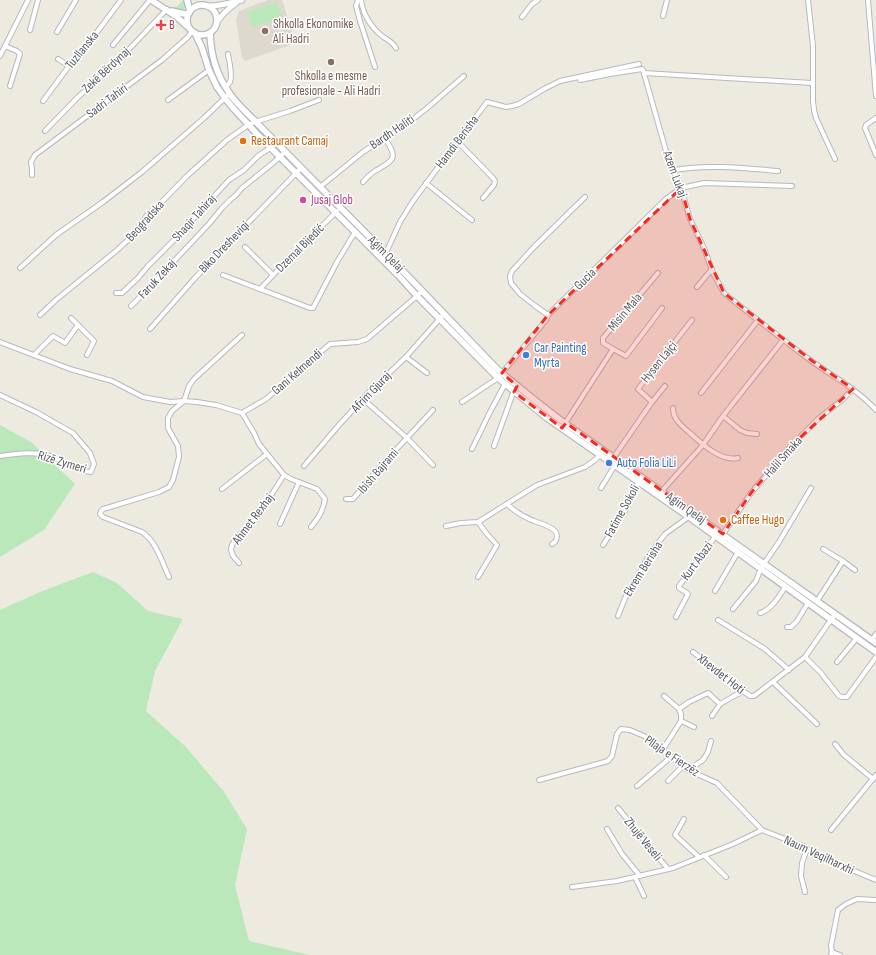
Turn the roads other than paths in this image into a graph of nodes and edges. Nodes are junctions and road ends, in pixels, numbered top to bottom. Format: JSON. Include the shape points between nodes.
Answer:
{"nodes":[{"id":1,"x":28,"y":0,"type":"edge"},
{"id":2,"x":38,"y":0,"type":"edge"},
{"id":3,"x":76,"y":0,"type":"edge"},
{"id":4,"x":122,"y":0,"type":"edge"},
{"id":5,"x":150,"y":0,"type":"edge"},
{"id":6,"x":187,"y":0,"type":"edge"},
{"id":7,"x":241,"y":0,"type":"edge"},
{"id":8,"x":358,"y":0,"type":"edge"},
{"id":9,"x":361,"y":0,"type":"edge"},
{"id":10,"x":538,"y":0,"type":"edge"},
{"id":11,"x":667,"y":0,"type":"edge"},
{"id":12,"x":808,"y":0,"type":"edge"},
{"id":13,"x":868,"y":0,"type":"edge"},
{"id":14,"x":204,"y":4,"type":"edge"},
{"id":15,"x":166,"y":9,"type":"junction"},
{"id":16,"x":190,"y":12,"type":"junction"},
{"id":17,"x":663,"y":16,"type":"dead end"},
{"id":18,"x":522,"y":17,"type":"dead end"},
{"id":19,"x":217,"y":22,"type":"junction"},
{"id":20,"x":30,"y":30,"type":"dead end"},
{"id":21,"x":192,"y":31,"type":"junction"},
{"id":22,"x":57,"y":32,"type":"dead end"},
{"id":23,"x":210,"y":33,"type":"junction"},
{"id":24,"x":113,"y":45,"type":"dead end"},
{"id":25,"x":5,"y":46,"type":"junction"},
{"id":26,"x":396,"y":48,"type":"dead end"},
{"id":27,"x":228,"y":54,"type":"dead end"},
{"id":28,"x":0,"y":56,"type":"edge"},
{"id":29,"x":58,"y":59,"type":"dead end"},
{"id":30,"x":639,"y":64,"type":"dead end"},
{"id":31,"x":69,"y":66,"type":"junction"},
{"id":32,"x":375,"y":67,"type":"dead end"},
{"id":33,"x":209,"y":70,"type":"junction"},
{"id":34,"x":644,"y":73,"type":"junction"},
{"id":35,"x":464,"y":76,"type":"dead end"},
{"id":36,"x":580,"y":80,"type":"dead end"},
{"id":37,"x":812,"y":83,"type":"junction"},
{"id":38,"x":10,"y":86,"type":"dead end"},
{"id":39,"x":226,"y":86,"type":"junction"},
{"id":40,"x":230,"y":93,"type":"junction"},
{"id":41,"x":876,"y":96,"type":"edge"},
{"id":42,"x":225,"y":98,"type":"junction"},
{"id":43,"x":168,"y":100,"type":"dead end"},
{"id":44,"x":318,"y":100,"type":"dead end"},
{"id":45,"x":43,"y":101,"type":"dead end"},
{"id":46,"x":876,"y":118,"type":"edge"},
{"id":47,"x":255,"y":122,"type":"junction"},
{"id":48,"x":248,"y":125,"type":"junction"},
{"id":49,"x":45,"y":131,"type":"dead end"},
{"id":50,"x":385,"y":139,"type":"junction"},
{"id":51,"x":457,"y":141,"type":"junction"},
{"id":52,"x":276,"y":144,"type":"junction"},
{"id":53,"x":270,"y":147,"type":"junction"},
{"id":54,"x":285,"y":152,"type":"junction"},
{"id":55,"x":876,"y":155,"type":"edge"},
{"id":56,"x":280,"y":156,"type":"junction"},
{"id":57,"x":835,"y":159,"type":"dead end"},
{"id":58,"x":301,"y":168,"type":"junction"},
{"id":59,"x":674,"y":170,"type":"junction"},
{"id":60,"x":778,"y":171,"type":"dead end"},
{"id":61,"x":297,"y":173,"type":"junction"},
{"id":62,"x":32,"y":175,"type":"dead end"},
{"id":63,"x":363,"y":182,"type":"dead end"},
{"id":64,"x":426,"y":183,"type":"junction"},
{"id":65,"x":792,"y":186,"type":"dead end"},
{"id":66,"x":320,"y":187,"type":"junction"},
{"id":67,"x":682,"y":188,"type":"junction"},
{"id":68,"x":585,"y":197,"type":"dead end"},
{"id":69,"x":483,"y":198,"type":"dead end"},
{"id":70,"x":340,"y":208,"type":"junction"},
{"id":71,"x":335,"y":213,"type":"junction"},
{"id":72,"x":472,"y":220,"type":"dead end"},
{"id":73,"x":355,"y":233,"type":"junction"},
{"id":74,"x":245,"y":246,"type":"dead end"},
{"id":75,"x":386,"y":254,"type":"junction"},
{"id":76,"x":382,"y":260,"type":"junction"},
{"id":77,"x":20,"y":268,"type":"dead end"},
{"id":78,"x":712,"y":269,"type":"junction"},
{"id":79,"x":658,"y":273,"type":"dead end"},
{"id":80,"x":223,"y":275,"type":"dead end"},
{"id":81,"x":273,"y":275,"type":"junction"},
{"id":82,"x":698,"y":287,"type":"dead end"},
{"id":83,"x":260,"y":289,"type":"junction"},
{"id":84,"x":422,"y":291,"type":"junction"},
{"id":85,"x":116,"y":293,"type":"dead end"},
{"id":86,"x":417,"y":296,"type":"junction"},
{"id":87,"x":131,"y":306,"type":"dead end"},
{"id":88,"x":662,"y":308,"type":"dead end"},
{"id":89,"x":444,"y":314,"type":"junction"},
{"id":90,"x":40,"y":315,"type":"dead end"},
{"id":91,"x":548,"y":315,"type":"junction"},
{"id":92,"x":71,"y":318,"type":"dead end"},
{"id":93,"x":439,"y":319,"type":"junction"},
{"id":94,"x":692,"y":320,"type":"dead end"},
{"id":95,"x":758,"y":320,"type":"junction"},
{"id":96,"x":78,"y":325,"type":"junction"},
{"id":97,"x":150,"y":330,"type":"dead end"},
{"id":98,"x":242,"y":334,"type":"dead end"},
{"id":99,"x":783,"y":340,"type":"junction"},
{"id":100,"x":0,"y":342,"type":"edge"},
{"id":101,"x":613,"y":349,"type":"junction"},
{"id":102,"x":34,"y":355,"type":"junction"},
{"id":103,"x":87,"y":355,"type":"dead end"},
{"id":104,"x":406,"y":357,"type":"junction"},
{"id":105,"x":427,"y":374,"type":"dead end"},
{"id":106,"x":500,"y":376,"type":"junction"},
{"id":107,"x":505,"y":384,"type":"junction"},
{"id":108,"x":517,"y":386,"type":"junction"},
{"id":109,"x":665,"y":386,"type":"dead end"},
{"id":110,"x":853,"y":389,"type":"junction"},
{"id":111,"x":514,"y":392,"type":"junction"},
{"id":112,"x":701,"y":393,"type":"dead end"},
{"id":113,"x":0,"y":396,"type":"edge"},
{"id":114,"x":184,"y":400,"type":"junction"},
{"id":115,"x":363,"y":400,"type":"junction"},
{"id":116,"x":462,"y":402,"type":"dead end"},
{"id":117,"x":652,"y":402,"type":"junction"},
{"id":118,"x":673,"y":408,"type":"dead end"},
{"id":119,"x":433,"y":410,"type":"dead end"},
{"id":120,"x":876,"y":410,"type":"edge"},
{"id":121,"x":242,"y":413,"type":"junction"},
{"id":122,"x":723,"y":416,"type":"junction"},
{"id":123,"x":566,"y":422,"type":"junction"},
{"id":124,"x":562,"y":428,"type":"junction"},
{"id":125,"x":578,"y":432,"type":"junction"},
{"id":126,"x":758,"y":434,"type":"dead end"},
{"id":127,"x":574,"y":437,"type":"junction"},
{"id":128,"x":407,"y":438,"type":"junction"},
{"id":129,"x":703,"y":445,"type":"junction"},
{"id":130,"x":494,"y":446,"type":"dead end"},
{"id":131,"x":472,"y":449,"type":"dead end"},
{"id":132,"x":602,"y":452,"type":"junction"},
{"id":133,"x":267,"y":454,"type":"junction"},
{"id":134,"x":0,"y":456,"type":"edge"},
{"id":135,"x":614,"y":457,"type":"junction"},
{"id":136,"x":738,"y":458,"type":"dead end"},
{"id":137,"x":433,"y":465,"type":"dead end"},
{"id":138,"x":615,"y":465,"type":"junction"},
{"id":139,"x":304,"y":466,"type":"dead end"},
{"id":140,"x":284,"y":475,"type":"junction"},
{"id":141,"x":640,"y":479,"type":"junction"},
{"id":142,"x":299,"y":482,"type":"junction"},
{"id":143,"x":601,"y":488,"type":"dead end"},
{"id":144,"x":811,"y":488,"type":"dead end"},
{"id":145,"x":222,"y":489,"type":"dead end"},
{"id":146,"x":660,"y":493,"type":"junction"},
{"id":147,"x":346,"y":499,"type":"dead end"},
{"id":148,"x":507,"y":504,"type":"junction"},
{"id":149,"x":691,"y":515,"type":"junction"},
{"id":150,"x":478,"y":522,"type":"junction"},
{"id":151,"x":280,"y":524,"type":"dead end"},
{"id":152,"x":446,"y":526,"type":"dead end"},
{"id":153,"x":311,"y":527,"type":"dead end"},
{"id":154,"x":721,"y":533,"type":"junction"},
{"id":155,"x":714,"y":536,"type":"junction"},
{"id":156,"x":552,"y":544,"type":"dead end"},
{"id":157,"x":603,"y":545,"type":"dead end"},
{"id":158,"x":823,"y":548,"type":"dead end"},
{"id":159,"x":738,"y":552,"type":"junction"},
{"id":160,"x":843,"y":562,"type":"junction"},
{"id":161,"x":239,"y":563,"type":"dead end"},
{"id":162,"x":762,"y":566,"type":"junction"},
{"id":163,"x":854,"y":570,"type":"dead end"},
{"id":164,"x":169,"y":577,"type":"dead end"},
{"id":165,"x":478,"y":577,"type":"dead end"},
{"id":166,"x":785,"y":587,"type":"junction"},
{"id":167,"x":715,"y":591,"type":"dead end"},
{"id":168,"x":817,"y":601,"type":"junction"},
{"id":169,"x":808,"y":603,"type":"junction"},
{"id":170,"x":733,"y":609,"type":"dead end"},
{"id":171,"x":760,"y":613,"type":"dead end"},
{"id":172,"x":835,"y":614,"type":"junction"},
{"id":173,"x":618,"y":616,"type":"dead end"},
{"id":174,"x":676,"y":617,"type":"dead end"},
{"id":175,"x":831,"y":619,"type":"junction"},
{"id":176,"x":718,"y":620,"type":"dead end"},
{"id":177,"x":786,"y":627,"type":"dead end"},
{"id":178,"x":876,"y":634,"type":"edge"},
{"id":179,"x":857,"y":638,"type":"junction"},
{"id":180,"x":874,"y":642,"type":"edge"},
{"id":181,"x":693,"y":652,"type":"dead end"},
{"id":182,"x":876,"y":652,"type":"edge"},
{"id":183,"x":805,"y":657,"type":"junction"},
{"id":184,"x":876,"y":657,"type":"edge"},
{"id":185,"x":837,"y":662,"type":"dead end"},
{"id":186,"x":789,"y":670,"type":"junction"},
{"id":187,"x":773,"y":682,"type":"junction"},
{"id":188,"x":743,"y":691,"type":"junction"},
{"id":189,"x":664,"y":696,"type":"dead end"},
{"id":190,"x":720,"y":704,"type":"junction"},
{"id":191,"x":679,"y":708,"type":"junction"},
{"id":192,"x":712,"y":716,"type":"dead end"},
{"id":193,"x":681,"y":720,"type":"junction"},
{"id":194,"x":817,"y":724,"type":"dead end"},
{"id":195,"x":694,"y":727,"type":"dead end"},
{"id":196,"x":711,"y":741,"type":"dead end"},
{"id":197,"x":835,"y":744,"type":"dead end"},
{"id":198,"x":662,"y":750,"type":"junction"},
{"id":199,"x":671,"y":757,"type":"junction"},
{"id":200,"x":683,"y":766,"type":"junction"},
{"id":201,"x":688,"y":770,"type":"junction"},
{"id":202,"x":876,"y":775,"type":"edge"},
{"id":203,"x":873,"y":779,"type":"junction"},
{"id":204,"x":539,"y":780,"type":"dead end"},
{"id":205,"x":668,"y":781,"type":"dead end"},
{"id":206,"x":637,"y":786,"type":"dead end"},
{"id":207,"x":618,"y":808,"type":"dead end"},
{"id":208,"x":684,"y":818,"type":"dead end"},
{"id":209,"x":607,"y":829,"type":"dead end"},
{"id":210,"x":762,"y":830,"type":"junction"},
{"id":211,"x":831,"y":830,"type":"dead end"},
{"id":212,"x":807,"y":849,"type":"junction"},
{"id":213,"x":704,"y":855,"type":"junction"},
{"id":214,"x":699,"y":857,"type":"junction"},
{"id":215,"x":668,"y":869,"type":"junction"},
{"id":216,"x":640,"y":876,"type":"junction"},
{"id":217,"x":634,"y":877,"type":"junction"},
{"id":218,"x":726,"y":877,"type":"dead end"},
{"id":219,"x":876,"y":880,"type":"edge"},
{"id":220,"x":572,"y":887,"type":"dead end"},
{"id":221,"x":805,"y":892,"type":"dead end"},
{"id":222,"x":644,"y":896,"type":"dead end"},
{"id":223,"x":876,"y":900,"type":"edge"},
{"id":224,"x":832,"y":953,"type":"edge"},
{"id":225,"x":840,"y":955,"type":"edge"}],
"edges":[{"from":1,"to":25,"type":"street"},
{"from":2,"to":20,"type":"street"},
{"from":3,"to":22,"type":"street"},
{"from":4,"to":31,"type":"street","name":"Tuzllanska"},
{"from":5,"to":15,"type":"main road","name":"Zekë Bërdynaj"},
{"from":5,"to":24,"type":"street","name":"Zekë Bërdynaj"},
{"from":6,"to":16,"type":"main road"},
{"from":7,"to":14,"type":"street","via":[[218,6]]},
{"from":7,"to":19,"type":"street","via":[[228,9]]},
{"from":8,"to":32,"type":"street","via":[[356,6]]},
{"from":9,"to":26,"type":"street","via":[[362,9],[370,24],[394,43]]},
{"from":10,"to":18,"type":"street"},
{"from":11,"to":17,"type":"street"},
{"from":12,"to":37,"type":"street"},
{"from":13,"to":41,"type":"street"},
{"from":14,"to":16,"type":"main road","via":[[194,7]]},
{"from":14,"to":19,"type":"main road","via":[[216,13]]},
{"from":15,"to":16,"type":"main road","name":"Zekë Bërdynaj","via":[[185,14]]},
{"from":15,"to":21,"type":"main road","name":"Zekë Bërdynaj"},
{"from":15,"to":49,"type":"street","name":"Zekë Bërdynaj","via":[[119,60]]},
{"from":16,"to":21,"type":"main road","via":[[188,24]]},
{"from":19,"to":23,"type":"main road"},
{"from":21,"to":23,"type":"main road","via":[[200,35]]},
{"from":21,"to":33,"type":"main road","name":"Agim Qelaj","via":[[202,48]]},
{"from":21,"to":62,"type":"street","name":"Sadri Tahiri","via":[[162,60],[35,155],[31,162]]},
{"from":23,"to":39,"type":"main road","name":"Agim Qelaj","via":[[216,68]]},
{"from":25,"to":28,"type":"street"},
{"from":25,"to":38,"type":"street","via":[[20,54]]},
{"from":27,"to":39,"type":"street","via":[[231,79]]},
{"from":29,"to":31,"type":"street"},
{"from":30,"to":51,"type":"street","name":"Hamdi Berisha","via":[[560,81],[512,106],[487,102]]},
{"from":31,"to":45,"type":"street","name":"Tuzllanska"},
{"from":33,"to":42,"type":"main road","name":"Agim Qelaj"},
{"from":33,"to":43,"type":"street"},
{"from":34,"to":36,"type":"street","via":[[642,69]]},
{"from":34,"to":37,"type":"street"},
{"from":34,"to":59,"type":"street","name":"Azem Lukaj","via":[[666,151]]},
{"from":35,"to":50,"type":"street","name":"Bardh Haliti","via":[[426,109]]},
{"from":37,"to":57,"type":"street","via":[[816,118]]},
{"from":39,"to":40,"type":"main road","name":"Agim Qelaj"},
{"from":40,"to":42,"type":"street"},
{"from":40,"to":47,"type":"main road","name":"Agim Qelaj"},
{"from":42,"to":48,"type":"main road","name":"Agim Qelaj"},
{"from":42,"to":77,"type":"street","via":[[142,172],[56,235]]},
{"from":44,"to":47,"type":"street"},
{"from":46,"to":55,"type":"street","via":[[865,128]]},
{"from":47,"to":48,"type":"street"},
{"from":47,"to":52,"type":"main road","name":"Agim Qelaj"},
{"from":48,"to":53,"type":"main road","name":"Agim Qelaj"},
{"from":48,"to":90,"type":"street","name":"Beogradska","via":[[187,176],[147,215],[116,251]]},
{"from":50,"to":63,"type":"street","via":[[392,151],[392,161],[373,172]]},
{"from":50,"to":66,"type":"street","name":"Bardh Haliti","via":[[363,152]]},
{"from":51,"to":64,"type":"street","name":"Hamdi Berisha"},
{"from":51,"to":69,"type":"street","via":[[495,182]]},
{"from":52,"to":53,"type":"street","name":"Shaqir Tahiraj"},
{"from":52,"to":54,"type":"main road","name":"Agim Qelaj"},
{"from":53,"to":56,"type":"main road","name":"Agim Qelaj"},
{"from":53,"to":85,"type":"street","name":"Shaqir Tahiraj","via":[[229,180],[138,278],[122,293]]},
{"from":54,"to":56,"type":"street","name":"Faruk Zekaj"},
{"from":54,"to":58,"type":"main road","name":"Agim Qelaj"},
{"from":56,"to":61,"type":"main road","name":"Agim Qelaj"},
{"from":56,"to":87,"type":"street","name":"Faruk Zekaj","via":[[230,200]]},
{"from":58,"to":61,"type":"street","name":"Biko Dresheviqi"},
{"from":58,"to":66,"type":"main road","name":"Agim Qelaj"},
{"from":59,"to":60,"type":"street","via":[[710,167]]},
{"from":59,"to":67,"type":"street","name":"Azem Lukaj"},
{"from":61,"to":71,"type":"main road","name":"Agim Qelaj"},
{"from":61,"to":97,"type":"street","name":"Biko Dresheviqi","via":[[195,278]]},
{"from":64,"to":72,"type":"street"},
{"from":64,"to":75,"type":"street","name":"Hamdi Berisha","via":[[403,216]]},
{"from":65,"to":67,"type":"street","via":[[704,184]]},
{"from":66,"to":70,"type":"main road","name":"Agim Qelaj"},
{"from":67,"to":78,"type":"street","name":"Azem Lukaj","via":[[690,219]]},
{"from":67,"to":91,"type":"street","name":"Gucia","via":[[666,199]]},
{"from":68,"to":91,"type":"street","via":[[512,270],[510,276],[511,283],[520,294]]},
{"from":70,"to":71,"type":"street","name":"Dzemal Bijedić"},
{"from":70,"to":75,"type":"main road","name":"Agim Qelaj"},
{"from":71,"to":73,"type":"main road","name":"Agim Qelaj"},
{"from":71,"to":81,"type":"street","name":"Dzemal Bijedić"},
{"from":73,"to":76,"type":"main road","name":"Agim Qelaj"},
{"from":73,"to":83,"type":"street","name":"Agim Qelaj","via":[[313,308]]},
{"from":74,"to":81,"type":"street"},
{"from":75,"to":76,"type":"street","name":"Hamdi Berisha"},
{"from":75,"to":84,"type":"main road","name":"Agim Qelaj"},
{"from":76,"to":86,"type":"main road","name":"Agim Qelaj"},
{"from":78,"to":82,"type":"street"},
{"from":78,"to":95,"type":"street","name":"Azem Lukaj","via":[[724,293]]},
{"from":79,"to":101,"type":"street","name":"Misin Mala","via":[[603,338],[603,343]]},
{"from":80,"to":83,"type":"street","name":"Agim Qelaj"},
{"from":81,"to":83,"type":"street","name":"Dzemal Bijedić"},
{"from":84,"to":86,"type":"street","name":"Gani Kelmendi"},
{"from":84,"to":89,"type":"main road","name":"Agim Qelaj"},
{"from":86,"to":93,"type":"main road","name":"Agim Qelaj"},
{"from":86,"to":121,"type":"street","name":"Gani Kelmendi","via":[[367,339],[330,344],[266,399]]},
{"from":88,"to":101,"type":"street","name":"Misin Mala","via":[[626,356]]},
{"from":89,"to":93,"type":"street","name":"Afrim Gjuraj"},
{"from":89,"to":106,"type":"main road","name":"Agim Qelaj"},
{"from":91,"to":106,"type":"street","name":"Gucia"},
{"from":92,"to":96,"type":"street"},
{"from":93,"to":104,"type":"street","name":"Afrim Gjuraj"},
{"from":93,"to":106,"type":"main road","name":"Agim Qelaj"},
{"from":94,"to":117,"type":"street","name":"Hysen Lajçi","via":[[638,388]]},
{"from":95,"to":99,"type":"street","name":"Azem Lukaj"},
{"from":95,"to":112,"type":"street"},
{"from":96,"to":102,"type":"street","via":[[65,343],[53,336]]},
{"from":96,"to":103,"type":"street","via":[[94,341]]},
{"from":98,"to":114,"type":"street","via":[[194,379]]},
{"from":99,"to":110,"type":"street","name":"Azem Lukaj"},
{"from":99,"to":122,"type":"street"},
{"from":100,"to":102,"type":"street"},
{"from":101,"to":123,"type":"street","name":"Misin Mala"},
{"from":102,"to":114,"type":"street","via":[[112,381],[143,397],[170,402]]},
{"from":104,"to":105,"type":"street"},
{"from":104,"to":115,"type":"street","name":"Afrim Gjuraj"},
{"from":106,"to":107,"type":"main road","name":"Agim Qelaj"},
{"from":106,"to":108,"type":"main road","name":"Agim Qelaj"},
{"from":106,"to":116,"type":"street"},
{"from":107,"to":111,"type":"main road","name":"Agim Qelaj"},
{"from":107,"to":131,"type":"street"},
{"from":108,"to":111,"type":"street"},
{"from":108,"to":123,"type":"main road","name":"Agim Qelaj"},
{"from":109,"to":117,"type":"street","name":"Hysen Lajçi"},
{"from":110,"to":120,"type":"street","name":"Azem Lukaj"},
{"from":110,"to":154,"type":"street","name":"Halil Smaka","via":[[791,446]]},
{"from":111,"to":124,"type":"main road","name":"Agim Qelaj"},
{"from":111,"to":130,"type":"street"},
{"from":113,"to":134,"type":"street","name":"Rizë Zymeri","via":[[36,412],[73,433],[90,453],[94,464],[91,472],[84,472],[48,456],[28,453]]},
{"from":114,"to":121,"type":"street","via":[[216,405]]},
{"from":114,"to":164,"type":"street","via":[[168,418],[168,428],[178,446],[179,457],[169,487],[160,492],[110,506],[103,509],[100,514],[147,535]]},
{"from":115,"to":128,"type":"street","name":"Ibish Bajrami"},
{"from":115,"to":139,"type":"street","name":"Afrim Gjuraj"},
{"from":117,"to":135,"type":"street","name":"Hysen Lajçi"},
{"from":118,"to":129,"type":"street","via":[[677,421]]},
{"from":119,"to":128,"type":"street","name":"Ibish Bajrami"},
{"from":121,"to":133,"type":"street"},
{"from":122,"to":126,"type":"street","via":[[740,430]]},
{"from":122,"to":129,"type":"street"},
{"from":123,"to":124,"type":"street","name":"Misin Mala"},
{"from":123,"to":125,"type":"main road","name":"Agim Qelaj"},
{"from":124,"to":127,"type":"main road","name":"Agim Qelaj"},
{"from":125,"to":127,"type":"main road"},
{"from":125,"to":132,"type":"main road","name":"Agim Qelaj"},
{"from":127,"to":132,"type":"main road","name":"Agim Qelaj"},
{"from":128,"to":137,"type":"street","name":"Ibish Bajrami"},
{"from":128,"to":147,"type":"street","name":"Ibish Bajrami","via":[[353,498]]},
{"from":129,"to":136,"type":"street","via":[[720,455]]},
{"from":129,"to":146,"type":"street"},
{"from":132,"to":135,"type":"main road","name":"Agim Qelaj"},
{"from":132,"to":138,"type":"main road","name":"Agim Qelaj"},
{"from":132,"to":148,"type":"street","via":[[585,467],[537,485]]},
{"from":133,"to":140,"type":"street"},
{"from":133,"to":145,"type":"street"},
{"from":135,"to":141,"type":"main road","name":"Agim Qelaj"},
{"from":138,"to":141,"type":"main road","name":"Agim Qelaj"},
{"from":138,"to":143,"type":"street"},
{"from":140,"to":142,"type":"street"},
{"from":140,"to":161,"type":"street","name":"Ahmet Rexhaj","via":[[256,520],[232,545],[233,556]]},
{"from":141,"to":146,"type":"main road","name":"Agim Qelaj"},
{"from":141,"to":157,"type":"street","name":"Fatime Sokoli","via":[[625,511]]},
{"from":142,"to":151,"type":"street"},
{"from":142,"to":153,"type":"street","via":[[317,490],[325,499],[318,518]]},
{"from":144,"to":162,"type":"street"},
{"from":146,"to":149,"type":"main road","name":"Agim Qelaj"},
{"from":148,"to":150,"type":"street"},
{"from":148,"to":156,"type":"street","via":[[514,511],[555,531],[556,539]]},
{"from":149,"to":154,"type":"main road","name":"Agim Qelaj"},
{"from":149,"to":155,"type":"main road","name":"Agim Qelaj"},
{"from":149,"to":173,"type":"street","name":"Ekrem Berisha","via":[[667,532],[650,554],[625,598]]},
{"from":150,"to":152,"type":"street"},
{"from":150,"to":165,"type":"street","via":[[497,545]]},
{"from":154,"to":155,"type":"street","name":"Halil Smaka"},
{"from":154,"to":162,"type":"main road","name":"Agim Qelaj"},
{"from":155,"to":159,"type":"main road","name":"Agim Qelaj"},
{"from":155,"to":174,"type":"street","name":"Kurt Abazi","via":[[679,586],[688,594]]},
{"from":158,"to":160,"type":"street"},
{"from":159,"to":162,"type":"main road","name":"Agim Qelaj"},
{"from":159,"to":167,"type":"street"},
{"from":160,"to":163,"type":"street"},
{"from":160,"to":168,"type":"street"},
{"from":162,"to":166,"type":"main road","name":"Agim Qelaj"},
{"from":162,"to":168,"type":"main road","name":"Agim Qelaj"},
{"from":162,"to":170,"type":"street","via":[[756,581]]},
{"from":166,"to":169,"type":"main road","name":"Agim Qelaj"},
{"from":166,"to":171,"type":"street","via":[[769,608]]},
{"from":168,"to":172,"type":"main road","name":"Agim Qelaj"},
{"from":169,"to":175,"type":"main road","name":"Agim Qelaj"},
{"from":169,"to":177,"type":"street","via":[[797,621],[791,627]]},
{"from":172,"to":175,"type":"street","name":"Xhevdet Hoti"},
{"from":172,"to":180,"type":"main road","name":"Agim Qelaj"},
{"from":175,"to":179,"type":"main road","name":"Agim Qelaj"},
{"from":175,"to":183,"type":"street","name":"Xhevdet Hoti"},
{"from":176,"to":186,"type":"street","via":[[765,649]]},
{"from":178,"to":180,"type":"street"},
{"from":179,"to":182,"type":"main road","name":"Agim Qelaj"},
{"from":179,"to":185,"type":"street"},
{"from":181,"to":188,"type":"street","name":"Xhevdet Hoti"},
{"from":183,"to":184,"type":"street","via":[[842,697],[847,697]]},
{"from":183,"to":186,"type":"street","name":"Xhevdet Hoti"},
{"from":186,"to":187,"type":"street","name":"Xhevdet Hoti"},
{"from":187,"to":188,"type":"street","name":"Xhevdet Hoti","via":[[754,696]]},
{"from":187,"to":194,"type":"street"},
{"from":188,"to":190,"type":"street"},
{"from":189,"to":191,"type":"street"},
{"from":190,"to":191,"type":"street","via":[[708,693]]},
{"from":190,"to":192,"type":"street"},
{"from":191,"to":193,"type":"street"},
{"from":193,"to":195,"type":"street"},
{"from":193,"to":198,"type":"street"},
{"from":196,"to":201,"type":"street","via":[[703,760]]},
{"from":197,"to":203,"type":"street"},
{"from":198,"to":199,"type":"street","name":"Pllaja e Fierzëz"},
{"from":198,"to":204,"type":"street","name":"Pllaja e Fierzëz","via":[[644,736],[620,729],[608,761]]},
{"from":199,"to":200,"type":"street","name":"Pllaja e Fierzëz"},
{"from":199,"to":206,"type":"street"},
{"from":200,"to":201,"type":"street","name":"Pllaja e Fierzëz"},
{"from":200,"to":205,"type":"street"},
{"from":201,"to":210,"type":"street","name":"Pllaja e Fierzëz","via":[[717,783]]},
{"from":202,"to":203,"type":"street"},
{"from":203,"to":211,"type":"street"},
{"from":207,"to":215,"type":"street","name":"Zhujë Veseli"},
{"from":208,"to":214,"type":"street","via":[[675,835]]},
{"from":209,"to":216,"type":"street","name":"Zhujë Veseli","via":[[622,854]]},
{"from":210,"to":212,"type":"street","name":"Naum Veqilharxhi"},
{"from":210,"to":213,"type":"street","name":"Zhujë Veseli"},
{"from":212,"to":219,"type":"street","name":"Naum Veqilharxhi"},
{"from":212,"to":221,"type":"street","via":[[801,876]]},
{"from":213,"to":214,"type":"street","name":"Zhujë Veseli"},
{"from":213,"to":218,"type":"street"},
{"from":214,"to":215,"type":"street","name":"Zhujë Veseli"},
{"from":215,"to":216,"type":"street","name":"Zhujë Veseli"},
{"from":216,"to":217,"type":"street","name":"Zhujë Veseli"},
{"from":217,"to":220,"type":"street","name":"Zhujë Veseli","via":[[617,882]]},
{"from":217,"to":222,"type":"street"},
{"from":223,"to":224,"type":"street","via":[[857,899],[838,910]]},
{"from":224,"to":225,"type":"street"}]}
